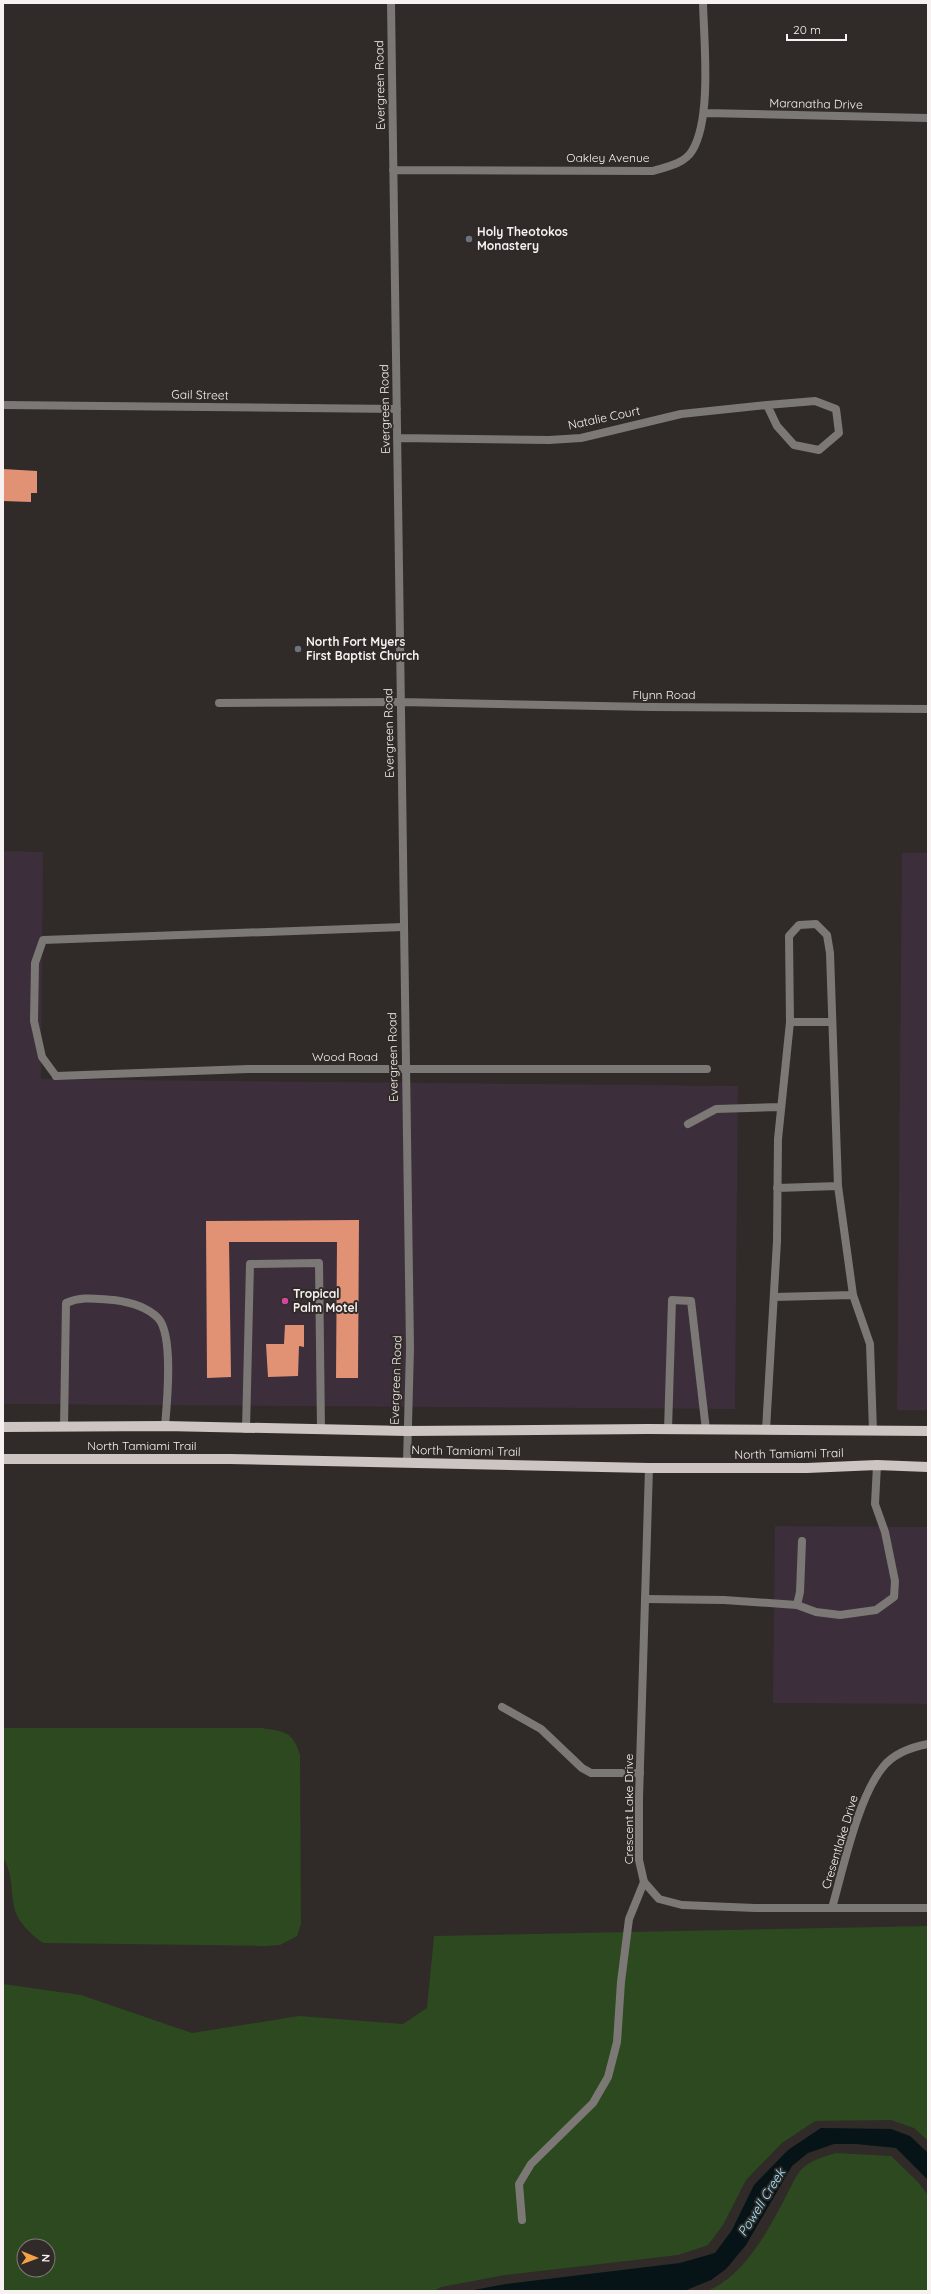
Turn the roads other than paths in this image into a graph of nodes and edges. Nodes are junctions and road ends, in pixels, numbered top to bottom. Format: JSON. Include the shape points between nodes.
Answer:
{"nodes":[{"id":1,"x":391,"y":3,"type":"edge"},
{"id":2,"x":703,"y":3,"type":"edge"},
{"id":3,"x":705,"y":113,"type":"junction"},
{"id":4,"x":928,"y":117,"type":"edge"},
{"id":5,"x":393,"y":170,"type":"junction"},
{"id":6,"x":3,"y":404,"type":"edge"},
{"id":7,"x":768,"y":405,"type":"junction"},
{"id":8,"x":397,"y":409,"type":"junction"},
{"id":9,"x":397,"y":438,"type":"junction"},
{"id":10,"x":400,"y":702,"type":"junction"},
{"id":11,"x":219,"y":703,"type":"dead end"},
{"id":12,"x":928,"y":709,"type":"edge"},
{"id":13,"x":403,"y":927,"type":"junction"},
{"id":14,"x":790,"y":1022,"type":"junction"},
{"id":15,"x":831,"y":1022,"type":"junction"},
{"id":16,"x":405,"y":1069,"type":"junction"},
{"id":17,"x":707,"y":1070,"type":"dead end"},
{"id":18,"x":782,"y":1107,"type":"junction"},
{"id":19,"x":688,"y":1124,"type":"dead end"},
{"id":20,"x":838,"y":1186,"type":"junction"},
{"id":21,"x":778,"y":1188,"type":"junction"},
{"id":22,"x":853,"y":1294,"type":"junction"},
{"id":23,"x":774,"y":1297,"type":"junction"},
{"id":24,"x":165,"y":1426,"type":"junction"},
{"id":25,"x":3,"y":1427,"type":"edge"},
{"id":26,"x":64,"y":1427,"type":"junction"},
{"id":27,"x":246,"y":1429,"type":"junction"},
{"id":28,"x":320,"y":1429,"type":"junction"},
{"id":29,"x":668,"y":1430,"type":"junction"},
{"id":30,"x":706,"y":1430,"type":"junction"},
{"id":31,"x":766,"y":1430,"type":"junction"},
{"id":32,"x":406,"y":1431,"type":"junction"},
{"id":33,"x":873,"y":1431,"type":"junction"},
{"id":34,"x":928,"y":1431,"type":"edge"},
{"id":35,"x":3,"y":1459,"type":"edge"},
{"id":36,"x":407,"y":1462,"type":"junction"},
{"id":37,"x":877,"y":1465,"type":"junction"},
{"id":38,"x":928,"y":1467,"type":"edge"},
{"id":39,"x":649,"y":1468,"type":"junction"},
{"id":40,"x":802,"y":1541,"type":"dead end"},
{"id":41,"x":645,"y":1599,"type":"junction"},
{"id":42,"x":797,"y":1605,"type":"junction"},
{"id":43,"x":502,"y":1708,"type":"dead end"},
{"id":44,"x":928,"y":1744,"type":"edge"},
{"id":45,"x":640,"y":1773,"type":"junction"},
{"id":46,"x":644,"y":1882,"type":"junction"},
{"id":47,"x":832,"y":1908,"type":"junction"},
{"id":48,"x":928,"y":1908,"type":"edge"},
{"id":49,"x":522,"y":2220,"type":"dead end"}],
"edges":[{"from":1,"to":5,"type":"street","name":"Evergreen Road"},
{"from":2,"to":3,"type":"street","name":"Oakley Avenue"},
{"from":3,"to":4,"type":"street","name":"Maranatha Drive"},
{"from":3,"to":5,"type":"street","name":"Oakley Avenue","via":[[692,152],[675,166],[652,170]]},
{"from":5,"to":8,"type":"street","name":"Evergreen Road"},
{"from":6,"to":8,"type":"street","name":"Gail Street"},
{"from":7,"to":7,"type":"street","name":"Natalie Court","via":[[815,401],[836,409],[839,433],[818,450],[794,445],[777,426]]},
{"from":7,"to":9,"type":"street","name":"Natalie Court","via":[[681,414],[581,438]]},
{"from":8,"to":9,"type":"street","name":"Evergreen Road"},
{"from":9,"to":10,"type":"street","name":"Evergreen Road"},
{"from":10,"to":11,"type":"street","name":"Flynn Road"},
{"from":10,"to":12,"type":"street","name":"Flynn Road"},
{"from":10,"to":13,"type":"street","name":"Evergreen Road"},
{"from":13,"to":16,"type":"street","name":"Evergreen Road"},
{"from":13,"to":16,"type":"street","name":"Wood Road","via":[[43,940],[35,963],[34,1021],[42,1057],[56,1076],[248,1069]]},
{"from":14,"to":15,"type":"street"},
{"from":14,"to":15,"type":"street","via":[[789,936],[799,925],[816,924],[827,934],[830,953]]},
{"from":14,"to":18,"type":"street"},
{"from":15,"to":20,"type":"street"},
{"from":16,"to":17,"type":"street","name":"Wood Road"},
{"from":16,"to":32,"type":"street","name":"Evergreen Road","via":[[410,1348]]},
{"from":18,"to":19,"type":"street","via":[[716,1109]]},
{"from":18,"to":21,"type":"street","via":[[778,1139]]},
{"from":20,"to":21,"type":"street"},
{"from":20,"to":22,"type":"street"},
{"from":21,"to":23,"type":"street"},
{"from":22,"to":23,"type":"street"},
{"from":22,"to":33,"type":"street","via":[[870,1344]]},
{"from":23,"to":31,"type":"street"},
{"from":24,"to":26,"type":"main road","name":"North Tamiami Trail"},
{"from":24,"to":26,"type":"street","via":[[169,1368],[165,1334],[159,1319],[146,1308],[128,1302],[78,1298],[66,1303]]},
{"from":24,"to":27,"type":"main road","name":"North Tamiami Trail"},
{"from":25,"to":26,"type":"main road","name":"North Tamiami Trail"},
{"from":27,"to":28,"type":"main road","name":"North Tamiami Trail"},
{"from":27,"to":28,"type":"street","via":[[250,1264],[319,1263]]},
{"from":28,"to":32,"type":"main road","name":"North Tamiami Trail"},
{"from":29,"to":30,"type":"main road","name":"North Tamiami Trail"},
{"from":29,"to":30,"type":"street","via":[[672,1300],[690,1301]]},
{"from":29,"to":32,"type":"main road","name":"North Tamiami Trail"},
{"from":30,"to":31,"type":"main road","name":"North Tamiami Trail"},
{"from":31,"to":33,"type":"main road","name":"North Tamiami Trail"},
{"from":32,"to":36,"type":"street","name":"Evergreen Road"},
{"from":33,"to":34,"type":"main road","name":"North Tamiami Trail"},
{"from":35,"to":36,"type":"main road","name":"North Tamiami Trail"},
{"from":36,"to":39,"type":"main road","name":"North Tamiami Trail"},
{"from":37,"to":38,"type":"main road","name":"North Tamiami Trail"},
{"from":37,"to":39,"type":"main road","name":"North Tamiami Trail","via":[[807,1468]]},
{"from":37,"to":42,"type":"street","via":[[875,1504],[887,1539],[895,1580],[894,1597],[876,1610],[840,1615],[816,1612]]},
{"from":39,"to":41,"type":"street","name":"Crescent Lake Drive"},
{"from":40,"to":42,"type":"street"},
{"from":41,"to":42,"type":"street","via":[[724,1600]]},
{"from":41,"to":45,"type":"street","name":"Crescent Lake Drive"},
{"from":43,"to":45,"type":"street","via":[[541,1729],[582,1768],[591,1773]]},
{"from":44,"to":47,"type":"street","name":"Cresentlake Drive","via":[[908,1748],[883,1766],[866,1795]]},
{"from":45,"to":46,"type":"street","name":"Crescent Lake Drive","via":[[639,1860]]},
{"from":46,"to":47,"type":"street","name":"Crescent Lake Drive","via":[[659,1899],[682,1905]]},
{"from":46,"to":49,"type":"street","via":[[629,1919],[617,2042],[608,2077],[593,2103],[531,2164],[519,2184]]},
{"from":47,"to":48,"type":"street","name":"Crescent Lake Drive"}]}
